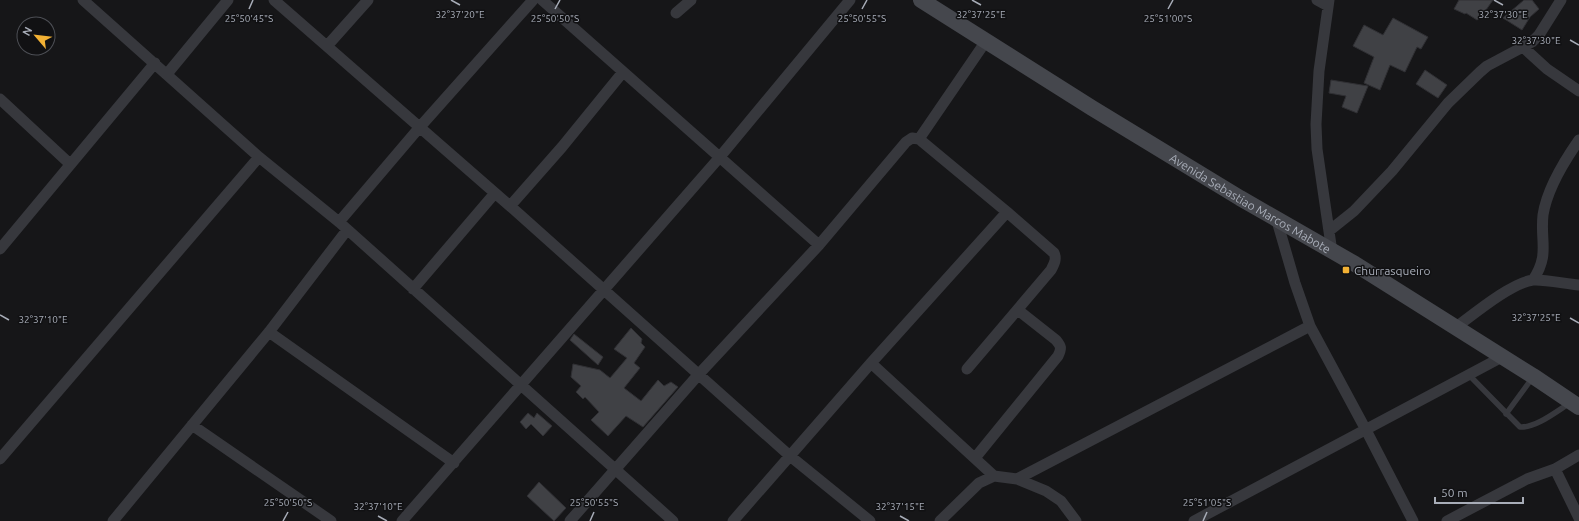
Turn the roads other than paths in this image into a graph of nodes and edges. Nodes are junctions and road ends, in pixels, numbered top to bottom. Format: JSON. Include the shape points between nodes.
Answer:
{"nodes":[{"id":1,"x":83,"y":0,"type":"edge"},
{"id":2,"x":228,"y":0,"type":"edge"},
{"id":3,"x":274,"y":0,"type":"edge"},
{"id":4,"x":368,"y":0,"type":"edge"},
{"id":5,"x":533,"y":0,"type":"edge"},
{"id":6,"x":542,"y":0,"type":"edge"},
{"id":7,"x":691,"y":0,"type":"edge"},
{"id":8,"x":850,"y":0,"type":"edge"},
{"id":9,"x":921,"y":0,"type":"edge"},
{"id":10,"x":1317,"y":0,"type":"edge"},
{"id":11,"x":1561,"y":0,"type":"edge"},
{"id":12,"x":1329,"y":3,"type":"edge"},
{"id":13,"x":676,"y":14,"type":"dead end"},
{"id":14,"x":986,"y":41,"type":"junction"},
{"id":15,"x":327,"y":46,"type":"junction"},
{"id":16,"x":1523,"y":48,"type":"junction"},
{"id":17,"x":155,"y":63,"type":"junction"},
{"id":18,"x":623,"y":72,"type":"junction"},
{"id":19,"x":167,"y":74,"type":"junction"},
{"id":20,"x":1579,"y":90,"type":"edge"},
{"id":21,"x":0,"y":99,"type":"edge"},
{"id":22,"x":419,"y":128,"type":"junction"},
{"id":23,"x":919,"y":139,"type":"junction"},
{"id":24,"x":1579,"y":140,"type":"edge"},
{"id":25,"x":259,"y":157,"type":"junction"},
{"id":26,"x":719,"y":158,"type":"junction"},
{"id":27,"x":70,"y":164,"type":"junction"},
{"id":28,"x":495,"y":193,"type":"junction"},
{"id":29,"x":510,"y":206,"type":"junction"},
{"id":30,"x":1007,"y":212,"type":"junction"},
{"id":31,"x":1277,"y":221,"type":"junction"},
{"id":32,"x":339,"y":222,"type":"junction"},
{"id":33,"x":347,"y":230,"type":"junction"},
{"id":34,"x":1329,"y":231,"type":"junction"},
{"id":35,"x":818,"y":245,"type":"junction"},
{"id":36,"x":0,"y":249,"type":"edge"},
{"id":37,"x":1332,"y":252,"type":"junction"},
{"id":38,"x":1533,"y":280,"type":"junction"},
{"id":39,"x":1579,"y":285,"type":"edge"},
{"id":40,"x":413,"y":289,"type":"junction"},
{"id":41,"x":603,"y":290,"type":"junction"},
{"id":42,"x":1018,"y":310,"type":"junction"},
{"id":43,"x":1310,"y":326,"type":"junction"},
{"id":44,"x":1456,"y":328,"type":"junction"},
{"id":45,"x":269,"y":332,"type":"junction"},
{"id":46,"x":1502,"y":357,"type":"junction"},
{"id":47,"x":871,"y":363,"type":"junction"},
{"id":48,"x":967,"y":369,"type":"dead end"},
{"id":49,"x":699,"y":374,"type":"junction"},
{"id":50,"x":1469,"y":375,"type":"junction"},
{"id":51,"x":1533,"y":376,"type":"junction"},
{"id":52,"x":520,"y":385,"type":"junction"},
{"id":53,"x":1576,"y":404,"type":"edge"},
{"id":54,"x":1506,"y":414,"type":"junction"},
{"id":55,"x":192,"y":425,"type":"junction"},
{"id":56,"x":1366,"y":430,"type":"junction"},
{"id":57,"x":1579,"y":455,"type":"edge"},
{"id":58,"x":790,"y":456,"type":"junction"},
{"id":59,"x":975,"y":458,"type":"junction"},
{"id":60,"x":0,"y":459,"type":"edge"},
{"id":61,"x":454,"y":463,"type":"junction"},
{"id":62,"x":1555,"y":469,"type":"junction"},
{"id":63,"x":614,"y":470,"type":"junction"},
{"id":64,"x":994,"y":476,"type":"junction"},
{"id":65,"x":1017,"y":478,"type":"junction"},
{"id":66,"x":1579,"y":518,"type":"edge"},
{"id":67,"x":114,"y":521,"type":"edge"},
{"id":68,"x":331,"y":521,"type":"edge"},
{"id":69,"x":402,"y":521,"type":"edge"},
{"id":70,"x":570,"y":521,"type":"edge"},
{"id":71,"x":673,"y":521,"type":"edge"},
{"id":72,"x":733,"y":521,"type":"edge"},
{"id":73,"x":870,"y":521,"type":"edge"},
{"id":74,"x":940,"y":521,"type":"edge"},
{"id":75,"x":1076,"y":521,"type":"edge"},
{"id":76,"x":1194,"y":521,"type":"edge"},
{"id":77,"x":1413,"y":521,"type":"edge"},
{"id":78,"x":1447,"y":521,"type":"edge"}],
"edges":[{"from":1,"to":17,"type":"street"},
{"from":2,"to":19,"type":"street"},
{"from":3,"to":15,"type":"street"},
{"from":4,"to":15,"type":"street"},
{"from":5,"to":22,"type":"street"},
{"from":6,"to":18,"type":"street"},
{"from":7,"to":13,"type":"street"},
{"from":8,"to":26,"type":"street"},
{"from":9,"to":14,"type":"main road","name":"Avenida Sebastiao Marcos Mabote"},
{"from":10,"to":12,"type":"street"},
{"from":11,"to":16,"type":"street","via":[[1538,35]]},
{"from":12,"to":34,"type":"street","via":[[1318,71],[1316,124]]},
{"from":14,"to":23,"type":"street"},
{"from":14,"to":31,"type":"main road","name":"Avenida Sebastiao Marcos Mabote"},
{"from":15,"to":22,"type":"street"},
{"from":16,"to":20,"type":"street","via":[[1546,69]]},
{"from":16,"to":34,"type":"street","via":[[1480,72],[1448,103],[1392,171],[1354,211]]},
{"from":17,"to":19,"type":"street"},
{"from":17,"to":27,"type":"street"},
{"from":18,"to":26,"type":"street"},
{"from":18,"to":29,"type":"street"},
{"from":19,"to":25,"type":"street"},
{"from":21,"to":27,"type":"street"},
{"from":22,"to":28,"type":"street"},
{"from":22,"to":32,"type":"street"},
{"from":23,"to":30,"type":"street"},
{"from":23,"to":35,"type":"street","via":[[912,138],[906,142]]},
{"from":24,"to":38,"type":"street","via":[[1555,179],[1547,200],[1543,215],[1543,257],[1540,269]]},
{"from":25,"to":32,"type":"street"},
{"from":25,"to":60,"type":"street"},
{"from":26,"to":35,"type":"street"},
{"from":26,"to":41,"type":"street"},
{"from":27,"to":36,"type":"street"},
{"from":28,"to":29,"type":"street"},
{"from":28,"to":40,"type":"street"},
{"from":29,"to":41,"type":"street"},
{"from":30,"to":42,"type":"street","via":[[1056,256],[1051,270]]},
{"from":30,"to":47,"type":"street"},
{"from":31,"to":37,"type":"main road","name":"Avenida Sebastiao Marcos Mabote"},
{"from":31,"to":43,"type":"street"},
{"from":32,"to":33,"type":"street"},
{"from":33,"to":40,"type":"street"},
{"from":33,"to":45,"type":"street"},
{"from":34,"to":37,"type":"street"},
{"from":35,"to":49,"type":"street"},
{"from":37,"to":44,"type":"main road","name":"Avenida Sebastiao Marcos Mabote"},
{"from":38,"to":39,"type":"street"},
{"from":38,"to":44,"type":"street","via":[[1512,288]]},
{"from":40,"to":52,"type":"street"},
{"from":41,"to":49,"type":"street"},
{"from":41,"to":52,"type":"street"},
{"from":42,"to":48,"type":"street"},
{"from":42,"to":59,"type":"street","via":[[1056,340],[1061,349]]},
{"from":43,"to":56,"type":"street"},
{"from":43,"to":65,"type":"street"},
{"from":44,"to":46,"type":"main road","name":"Avenida Sebastiao Marcos Mabote"},
{"from":45,"to":55,"type":"street"},
{"from":45,"to":61,"type":"street"},
{"from":46,"to":50,"type":"street"},
{"from":46,"to":51,"type":"main road","name":"Avenida Sebastiao Marcos Mabote"},
{"from":47,"to":58,"type":"street"},
{"from":47,"to":59,"type":"street"},
{"from":49,"to":58,"type":"street"},
{"from":49,"to":63,"type":"street"},
{"from":50,"to":54,"type":"lane"},
{"from":50,"to":56,"type":"street"},
{"from":51,"to":53,"type":"main road","name":"Avenida Sebastiao Marcos Mabote"},
{"from":51,"to":54,"type":"lane"},
{"from":52,"to":61,"type":"street"},
{"from":52,"to":63,"type":"street"},
{"from":53,"to":54,"type":"lane","via":[[1526,427],[1520,427]]},
{"from":55,"to":67,"type":"street"},
{"from":55,"to":68,"type":"street"},
{"from":56,"to":76,"type":"street"},
{"from":56,"to":77,"type":"street"},
{"from":57,"to":62,"type":"street"},
{"from":58,"to":72,"type":"street"},
{"from":58,"to":73,"type":"street"},
{"from":59,"to":64,"type":"street"},
{"from":61,"to":69,"type":"street"},
{"from":62,"to":66,"type":"street"},
{"from":62,"to":78,"type":"street","via":[[1527,479]]},
{"from":63,"to":70,"type":"street"},
{"from":63,"to":71,"type":"street"},
{"from":64,"to":65,"type":"street"},
{"from":64,"to":74,"type":"street","via":[[979,483]]},
{"from":65,"to":75,"type":"street","via":[[1061,501]]}]}
